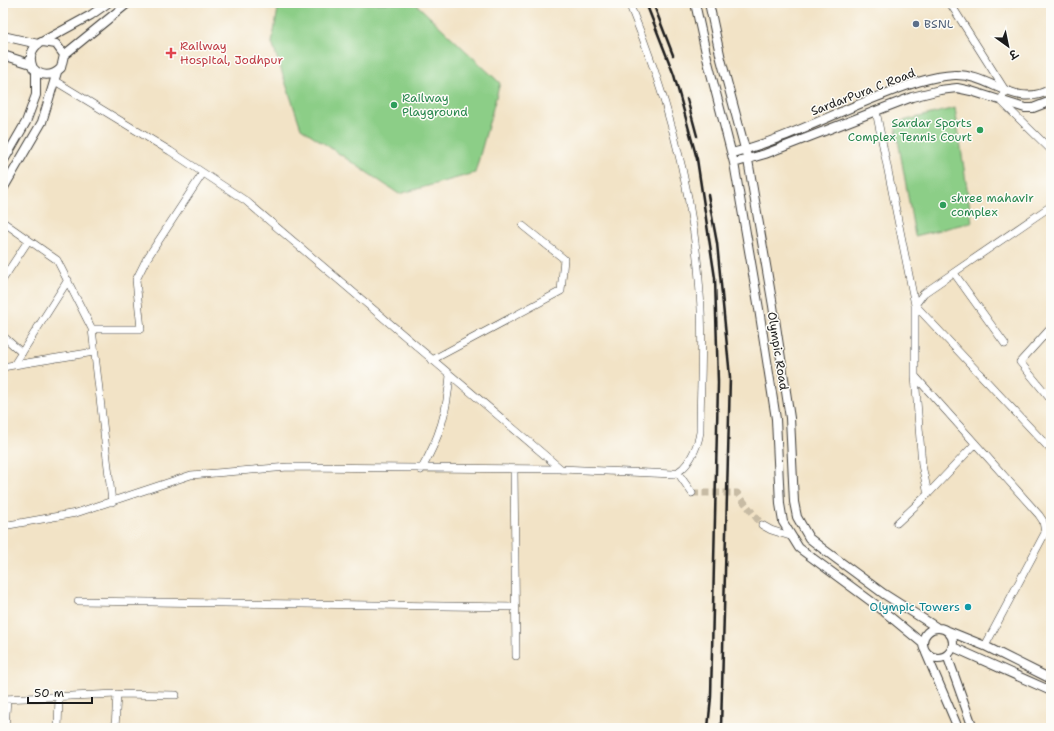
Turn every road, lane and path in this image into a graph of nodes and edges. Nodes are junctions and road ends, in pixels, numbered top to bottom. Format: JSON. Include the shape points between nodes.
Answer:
{"nodes":[{"id":1,"x":108,"y":3,"type":"edge"},
{"id":2,"x":128,"y":3,"type":"edge"},
{"id":3,"x":629,"y":3,"type":"edge"},
{"id":4,"x":695,"y":3,"type":"edge"},
{"id":5,"x":709,"y":3,"type":"edge"},
{"id":6,"x":950,"y":3,"type":"edge"},
{"id":7,"x":3,"y":36,"type":"edge"},
{"id":8,"x":40,"y":43,"type":"junction"},
{"id":9,"x":3,"y":54,"type":"edge"},
{"id":10,"x":64,"y":55,"type":"junction"},
{"id":11,"x":34,"y":68,"type":"junction"},
{"id":12,"x":57,"y":72,"type":"junction"},
{"id":13,"x":55,"y":81,"type":"junction"},
{"id":14,"x":1051,"y":89,"type":"edge"},
{"id":15,"x":1005,"y":90,"type":"junction"},
{"id":16,"x":1001,"y":101,"type":"junction"},
{"id":17,"x":1051,"y":102,"type":"edge"},
{"id":18,"x":876,"y":111,"type":"junction"},
{"id":19,"x":745,"y":149,"type":"junction"},
{"id":20,"x":1051,"y":150,"type":"edge"},
{"id":21,"x":732,"y":153,"type":"junction"},
{"id":22,"x":748,"y":160,"type":"junction"},
{"id":23,"x":3,"y":162,"type":"edge"},
{"id":24,"x":734,"y":163,"type":"junction"},
{"id":25,"x":203,"y":173,"type":"junction"},
{"id":26,"x":3,"y":189,"type":"edge"},
{"id":27,"x":1051,"y":206,"type":"edge"},
{"id":28,"x":3,"y":222,"type":"edge"},
{"id":29,"x":523,"y":226,"type":"dead end"},
{"id":30,"x":28,"y":241,"type":"junction"},
{"id":31,"x":954,"y":273,"type":"junction"},
{"id":32,"x":3,"y":279,"type":"edge"},
{"id":33,"x":68,"y":280,"type":"junction"},
{"id":34,"x":915,"y":305,"type":"junction"},
{"id":35,"x":92,"y":329,"type":"junction"},
{"id":36,"x":1051,"y":334,"type":"edge"},
{"id":37,"x":3,"y":336,"type":"edge"},
{"id":38,"x":1005,"y":344,"type":"dead end"},
{"id":39,"x":94,"y":352,"type":"junction"},
{"id":40,"x":22,"y":353,"type":"junction"},
{"id":41,"x":432,"y":360,"type":"junction"},
{"id":42,"x":14,"y":365,"type":"junction"},
{"id":43,"x":3,"y":367,"type":"edge"},
{"id":44,"x":450,"y":375,"type":"junction"},
{"id":45,"x":915,"y":376,"type":"junction"},
{"id":46,"x":1051,"y":400,"type":"edge"},
{"id":47,"x":976,"y":444,"type":"junction"},
{"id":48,"x":1049,"y":444,"type":"edge"},
{"id":49,"x":514,"y":469,"type":"junction"},
{"id":50,"x":561,"y":469,"type":"junction"},
{"id":51,"x":421,"y":470,"type":"junction"},
{"id":52,"x":678,"y":473,"type":"junction"},
{"id":53,"x":692,"y":493,"type":"dead end"},
{"id":54,"x":928,"y":494,"type":"junction"},
{"id":55,"x":112,"y":502,"type":"junction"},
{"id":56,"x":1051,"y":522,"type":"edge"},
{"id":57,"x":897,"y":523,"type":"dead end"},
{"id":58,"x":762,"y":524,"type":"tunnel mouth"},
{"id":59,"x":3,"y":526,"type":"edge"},
{"id":60,"x":1045,"y":527,"type":"junction"},
{"id":61,"x":790,"y":536,"type":"junction"},
{"id":62,"x":78,"y":602,"type":"dead end"},
{"id":63,"x":515,"y":607,"type":"junction"},
{"id":64,"x":936,"y":627,"type":"junction"},
{"id":65,"x":948,"y":631,"type":"junction"},
{"id":66,"x":984,"y":646,"type":"junction"},
{"id":67,"x":923,"y":647,"type":"junction"},
{"id":68,"x":953,"y":647,"type":"junction"},
{"id":69,"x":947,"y":655,"type":"junction"},
{"id":70,"x":516,"y":656,"type":"dead end"},
{"id":71,"x":1051,"y":679,"type":"edge"},
{"id":72,"x":1051,"y":691,"type":"edge"},
{"id":73,"x":117,"y":694,"type":"junction"},
{"id":74,"x":176,"y":695,"type":"dead end"},
{"id":75,"x":59,"y":696,"type":"junction"},
{"id":76,"x":5,"y":699,"type":"edge"},
{"id":77,"x":6,"y":728,"type":"edge"},
{"id":78,"x":58,"y":728,"type":"edge"},
{"id":79,"x":115,"y":728,"type":"edge"},
{"id":80,"x":958,"y":728,"type":"edge"},
{"id":81,"x":973,"y":728,"type":"edge"}],
"edges":[{"from":1,"to":8,"type":"street"},
{"from":2,"to":10,"type":"street"},
{"from":3,"to":52,"type":"street","via":[[660,86],[676,143],[697,258],[702,321],[700,432],[697,444]]},
{"from":4,"to":21,"type":"street","name":"Olympic Road"},
{"from":5,"to":19,"type":"street","name":"Olympic Road"},
{"from":6,"to":15,"type":"street"},
{"from":7,"to":8,"type":"street"},
{"from":8,"to":10,"type":"street","via":[[56,44]]},
{"from":8,"to":11,"type":"street","via":[[31,55]]},
{"from":9,"to":11,"type":"street"},
{"from":10,"to":12,"type":"street","via":[[63,64]]},
{"from":11,"to":12,"type":"street","via":[[47,75]]},
{"from":11,"to":23,"type":"street","via":[[36,95],[26,122]]},
{"from":12,"to":13,"type":"street"},
{"from":13,"to":25,"type":"street"},
{"from":13,"to":26,"type":"street","via":[[42,122]]},
{"from":14,"to":15,"type":"street","name":"SardarPura C Road","via":[[1026,97]]},
{"from":15,"to":16,"type":"street"},
{"from":15,"to":19,"type":"street","name":"SardarPura C Road","via":[[956,75],[928,80],[903,87]]},
{"from":16,"to":17,"type":"street","name":"SardarPura C Road","via":[[1026,108]]},
{"from":16,"to":18,"type":"street","name":"SardarPura C Road","via":[[957,88],[912,97]]},
{"from":16,"to":20,"type":"street"},
{"from":18,"to":22,"type":"street","name":"SardarPura C Road"},
{"from":18,"to":34,"type":"street"},
{"from":19,"to":21,"type":"street","name":"SardarPura C Road"},
{"from":19,"to":22,"type":"street","name":"Olympic Road"},
{"from":21,"to":24,"type":"street","name":"Olympic Road"},
{"from":22,"to":24,"type":"street","name":"SardarPura C Road"},
{"from":22,"to":64,"type":"street","name":"Olympic Road","via":[[784,367],[796,517],[810,538],[829,554],[884,594]]},
{"from":24,"to":61,"type":"street","name":"Olympic Road","via":[[770,369],[776,419],[780,504],[783,522]]},
{"from":25,"to":35,"type":"street","via":[[146,260],[136,280],[141,329]]},
{"from":25,"to":41,"type":"street","via":[[246,201]]},
{"from":27,"to":31,"type":"street"},
{"from":28,"to":30,"type":"street"},
{"from":29,"to":41,"type":"street","via":[[564,259],[561,291]]},
{"from":30,"to":32,"type":"street"},
{"from":30,"to":33,"type":"street","via":[[57,260]]},
{"from":31,"to":34,"type":"street","via":[[924,294]]},
{"from":31,"to":38,"type":"street"},
{"from":33,"to":35,"type":"street"},
{"from":33,"to":40,"type":"street"},
{"from":34,"to":45,"type":"street"},
{"from":34,"to":48,"type":"street"},
{"from":35,"to":39,"type":"street"},
{"from":36,"to":46,"type":"street","via":[[1049,330],[1020,362]]},
{"from":37,"to":40,"type":"street"},
{"from":39,"to":42,"type":"street"},
{"from":39,"to":55,"type":"street"},
{"from":40,"to":42,"type":"street"},
{"from":41,"to":44,"type":"street"},
{"from":42,"to":43,"type":"street"},
{"from":44,"to":50,"type":"street"},
{"from":44,"to":51,"type":"street","via":[[445,412],[434,447]]},
{"from":45,"to":47,"type":"street"},
{"from":45,"to":54,"type":"street","via":[[922,465]]},
{"from":47,"to":54,"type":"street"},
{"from":47,"to":60,"type":"street","via":[[1039,515]]},
{"from":49,"to":50,"type":"street"},
{"from":49,"to":51,"type":"street"},
{"from":49,"to":63,"type":"street"},
{"from":50,"to":52,"type":"street"},
{"from":51,"to":55,"type":"street","via":[[288,467],[191,475]]},
{"from":52,"to":53,"type":"street"},
{"from":54,"to":57,"type":"street"},
{"from":55,"to":59,"type":"street","via":[[76,513]]},
{"from":56,"to":60,"type":"street"},
{"from":58,"to":61,"type":"street"},
{"from":60,"to":66,"type":"street","via":[[1045,532]]},
{"from":61,"to":67,"type":"street","name":"Olympic Road","via":[[804,552],[876,605]]},
{"from":62,"to":63,"type":"street"},
{"from":63,"to":70,"type":"street"},
{"from":64,"to":65,"type":"street"},
{"from":64,"to":67,"type":"street","via":[[926,632]]},
{"from":65,"to":66,"type":"street"},
{"from":65,"to":68,"type":"street","via":[[952,636]]},
{"from":66,"to":71,"type":"street"},
{"from":67,"to":69,"type":"street","via":[[935,658]]},
{"from":67,"to":80,"type":"street"},
{"from":68,"to":69,"type":"street"},
{"from":68,"to":72,"type":"street"},
{"from":69,"to":81,"type":"street"},
{"from":73,"to":74,"type":"street"},
{"from":73,"to":75,"type":"street"},
{"from":73,"to":79,"type":"street"},
{"from":75,"to":76,"type":"street"},
{"from":75,"to":78,"type":"street"},
{"from":76,"to":77,"type":"street"}]}
